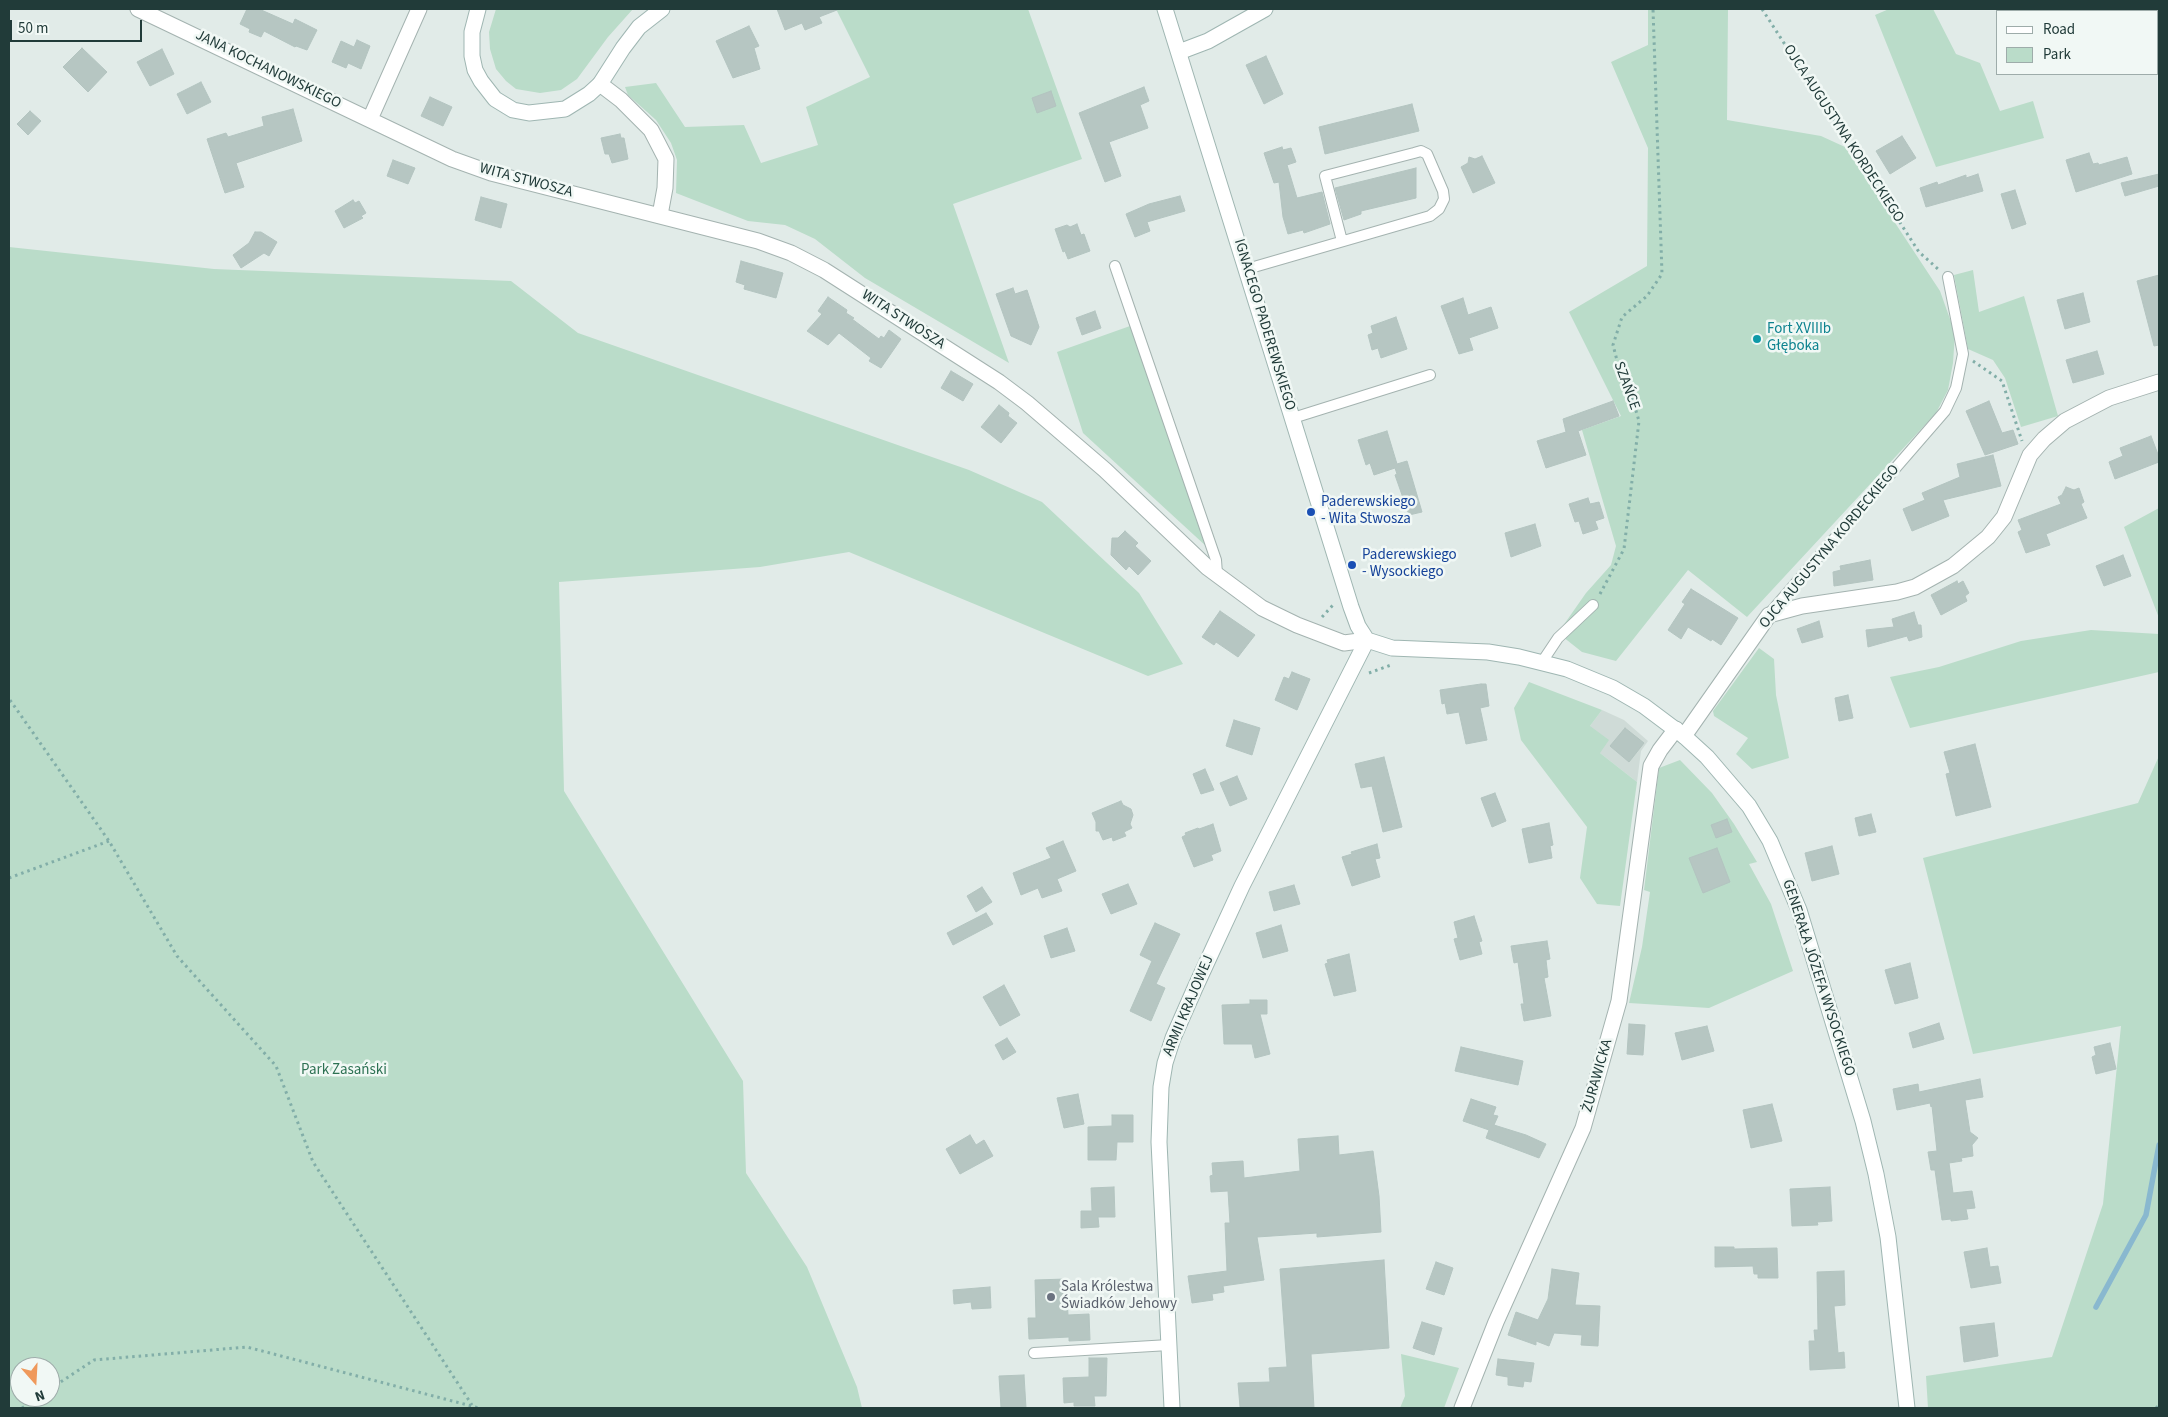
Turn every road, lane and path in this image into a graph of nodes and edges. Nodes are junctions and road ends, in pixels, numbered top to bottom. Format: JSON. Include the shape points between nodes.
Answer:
{"nodes":[{"id":1,"x":138,"y":9,"type":"edge"},
{"id":2,"x":419,"y":9,"type":"edge"},
{"id":3,"x":478,"y":9,"type":"edge"},
{"id":4,"x":662,"y":9,"type":"edge"},
{"id":5,"x":1165,"y":9,"type":"edge"},
{"id":6,"x":1265,"y":9,"type":"edge"},
{"id":7,"x":1653,"y":9,"type":"edge"},
{"id":8,"x":1762,"y":9,"type":"edge"},
{"id":9,"x":1179,"y":52,"type":"junction"},
{"id":10,"x":600,"y":84,"type":"junction"},
{"id":11,"x":370,"y":119,"type":"junction"},
{"id":12,"x":660,"y":215,"type":"junction"},
{"id":13,"x":1342,"y":241,"type":"junction"},
{"id":14,"x":1115,"y":266,"type":"dead end"},
{"id":15,"x":1247,"y":269,"type":"junction"},
{"id":16,"x":1948,"y":277,"type":"joint"},
{"id":17,"x":1963,"y":354,"type":"junction"},
{"id":18,"x":1430,"y":375,"type":"dead end"},
{"id":19,"x":2159,"y":382,"type":"edge"},
{"id":20,"x":1293,"y":418,"type":"junction"},
{"id":21,"x":2030,"y":455,"type":"junction"},
{"id":22,"x":1216,"y":574,"type":"junction"},
{"id":23,"x":1334,"y":602,"type":"dead end"},
{"id":24,"x":1592,"y":605,"type":"joint"},
{"id":25,"x":1769,"y":615,"type":"junction"},
{"id":26,"x":1313,"y":619,"type":"dead end"},
{"id":27,"x":1367,"y":640,"type":"junction"},
{"id":28,"x":1542,"y":662,"type":"junction"},
{"id":29,"x":1396,"y":663,"type":"dead end"},
{"id":30,"x":1367,"y":674,"type":"dead end"},
{"id":31,"x":10,"y":700,"type":"dead end"},
{"id":32,"x":1680,"y":732,"type":"junction"},
{"id":33,"x":110,"y":841,"type":"junction"},
{"id":34,"x":9,"y":878,"type":"edge"},
{"id":35,"x":1169,"y":1345,"type":"junction"},
{"id":36,"x":1034,"y":1353,"type":"dead end"},
{"id":37,"x":60,"y":1382,"type":"edge"},
{"id":38,"x":472,"y":1405,"type":"junction"},
{"id":39,"x":2159,"y":1405,"type":"edge"},
{"id":40,"x":479,"y":1408,"type":"edge"},
{"id":41,"x":1172,"y":1408,"type":"edge"},
{"id":42,"x":1462,"y":1408,"type":"edge"},
{"id":43,"x":1907,"y":1408,"type":"edge"},
{"id":44,"x":2156,"y":1408,"type":"edge"}],
"edges":[{"from":1,"to":11,"type":"street","name":"JANA KOCHANOWSKIEGO"},
{"from":2,"to":11,"type":"street"},
{"from":3,"to":10,"type":"street","via":[[472,32],[473,63],[481,82],[501,103],[513,110],[529,113],[552,112],[578,103]]},
{"from":4,"to":10,"type":"street","via":[[639,27]]},
{"from":5,"to":9,"type":"street","name":"IGNACEGO PADEREWSKIEGO"},
{"from":6,"to":9,"type":"street","via":[[1208,41]]},
{"from":7,"to":24,"type":"path","name":"SZAŃCE","via":[[1662,274],[1647,296],[1622,317],[1613,345],[1638,421],[1624,549],[1598,600]]},
{"from":8,"to":16,"type":"path","name":"OJCA AUGUSTYNA KORDECKIEGO","via":[[1919,252]]},
{"from":9,"to":15,"type":"street","name":"IGNACEGO PADEREWSKIEGO"},
{"from":10,"to":12,"type":"street","via":[[651,130],[666,159]]},
{"from":11,"to":12,"type":"street","name":"WITA STWOSZA","via":[[491,173]]},
{"from":12,"to":22,"type":"street","name":"WITA STWOSZA","via":[[791,253],[824,270],[990,376],[1061,431]]},
{"from":13,"to":13,"type":"lane","via":[[1430,216],[1439,209],[1444,199],[1443,191],[1427,154],[1421,151],[1325,176]]},
{"from":13,"to":15,"type":"lane"},
{"from":14,"to":22,"type":"lane","via":[[1216,560]]},
{"from":15,"to":20,"type":"street","name":"IGNACEGO PADEREWSKIEGO"},
{"from":16,"to":17,"type":"lane"},
{"from":17,"to":21,"type":"path","via":[[2002,381],[2023,445]]},
{"from":17,"to":25,"type":"lane","name":"OJCA AUGUSTYNA KORDECKIEGO","via":[[1956,388],[1945,411]]},
{"from":18,"to":20,"type":"lane"},
{"from":19,"to":21,"type":"street","via":[[2109,398],[2078,413],[2044,439]]},
{"from":20,"to":27,"type":"street","name":"IGNACEGO PADEREWSKIEGO","via":[[1351,607]]},
{"from":21,"to":25,"type":"street","via":[[2004,517],[1988,538],[1953,566],[1915,587],[1897,592],[1802,606]]},
{"from":22,"to":27,"type":"street","name":"WITA STWOSZA","via":[[1262,608],[1297,625],[1344,643]]},
{"from":23,"to":26,"type":"path","via":[[1332,609],[1322,618]]},
{"from":24,"to":28,"type":"lane","via":[[1558,638]]},
{"from":25,"to":32,"type":"street","name":"OJCA AUGUSTYNA KORDECKIEGO"},
{"from":27,"to":28,"type":"street","name":"GENERAŁA JÓZEFA WYSOCKIEGO","via":[[1392,648],[1488,652]]},
{"from":27,"to":35,"type":"street","name":"ARMII KRAJOWEJ","via":[[1242,886],[1173,1038],[1165,1063],[1159,1142]]},
{"from":28,"to":32,"type":"street","name":"GENERAŁA JÓZEFA WYSOCKIEGO","via":[[1614,688]]},
{"from":29,"to":30,"type":"path"},
{"from":31,"to":33,"type":"path"},
{"from":32,"to":42,"type":"street","name":"ŻURAWICKA","via":[[1660,750],[1651,766],[1619,1001],[1583,1128],[1496,1322]]},
{"from":32,"to":43,"type":"street","name":"GENERAŁA JÓZEFA WYSOCKIEGO","via":[[1708,757],[1749,806],[1770,841],[1799,910],[1861,1113],[1876,1174],[1892,1266]]},
{"from":33,"to":34,"type":"path"},
{"from":33,"to":38,"type":"path","via":[[177,956],[276,1066],[313,1162]]},
{"from":35,"to":36,"type":"lane"},
{"from":35,"to":41,"type":"street","name":"ARMII KRAJOWEJ"},
{"from":37,"to":38,"type":"path","via":[[94,1360],[247,1348]]},
{"from":38,"to":40,"type":"path"},
{"from":39,"to":44,"type":"path"}]}
